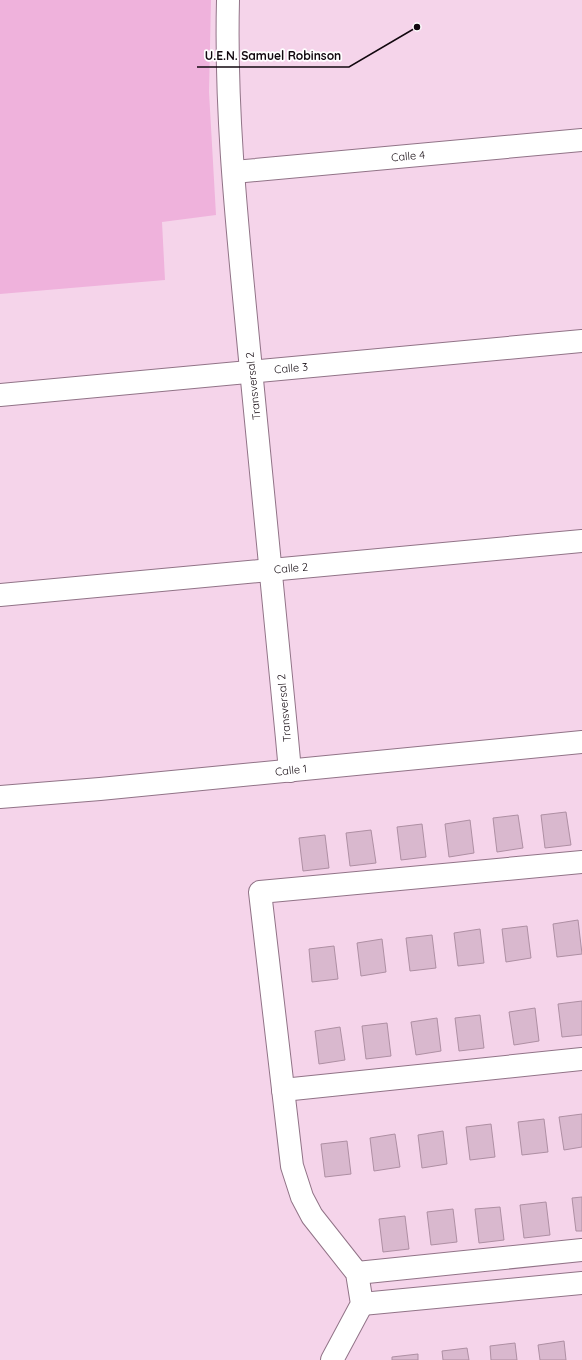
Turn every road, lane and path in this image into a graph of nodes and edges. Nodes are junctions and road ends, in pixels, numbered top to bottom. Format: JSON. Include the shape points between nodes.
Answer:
{"nodes":[{"id":1,"x":228,"y":0,"type":"edge"},
{"id":2,"x":582,"y":140,"type":"edge"},
{"id":3,"x":234,"y":172,"type":"junction"},
{"id":4,"x":582,"y":341,"type":"edge"},
{"id":5,"x":252,"y":372,"type":"junction"},
{"id":6,"x":0,"y":395,"type":"edge"},
{"id":7,"x":582,"y":541,"type":"edge"},
{"id":8,"x":271,"y":570,"type":"junction"},
{"id":9,"x":0,"y":595,"type":"edge"},
{"id":10,"x":582,"y":742,"type":"edge"},
{"id":11,"x":290,"y":771,"type":"junction"},
{"id":12,"x":0,"y":797,"type":"edge"},
{"id":13,"x":582,"y":862,"type":"edge"},
{"id":14,"x":582,"y":1059,"type":"edge"},
{"id":15,"x":283,"y":1090,"type":"junction"},
{"id":16,"x":582,"y":1250,"type":"edge"},
{"id":17,"x":357,"y":1272,"type":"junction"},
{"id":18,"x":582,"y":1283,"type":"edge"},
{"id":19,"x":362,"y":1304,"type":"junction"},
{"id":20,"x":332,"y":1360,"type":"edge"}],
"edges":[{"from":1,"to":3,"type":"street","name":"Transversal 2","via":[[228,62]]},
{"from":2,"to":3,"type":"street","name":"Calle 4"},
{"from":3,"to":5,"type":"street","name":"Transversal 2"},
{"from":4,"to":5,"type":"street","name":"Calle 3"},
{"from":5,"to":6,"type":"street","name":"Calle 3"},
{"from":5,"to":8,"type":"street","name":"Transversal 2"},
{"from":7,"to":8,"type":"street","name":"Calle 2"},
{"from":8,"to":9,"type":"street","name":"Calle 2"},
{"from":8,"to":11,"type":"street","name":"Transversal 2"},
{"from":10,"to":11,"type":"street","name":"Calle 1"},
{"from":11,"to":12,"type":"street","name":"Calle 1"},
{"from":13,"to":15,"type":"street","via":[[260,892]]},
{"from":14,"to":15,"type":"street"},
{"from":15,"to":17,"type":"street","via":[[292,1166],[302,1197],[312,1216]]},
{"from":16,"to":17,"type":"street"},
{"from":17,"to":19,"type":"street"},
{"from":18,"to":19,"type":"street"},
{"from":19,"to":20,"type":"street"}]}
